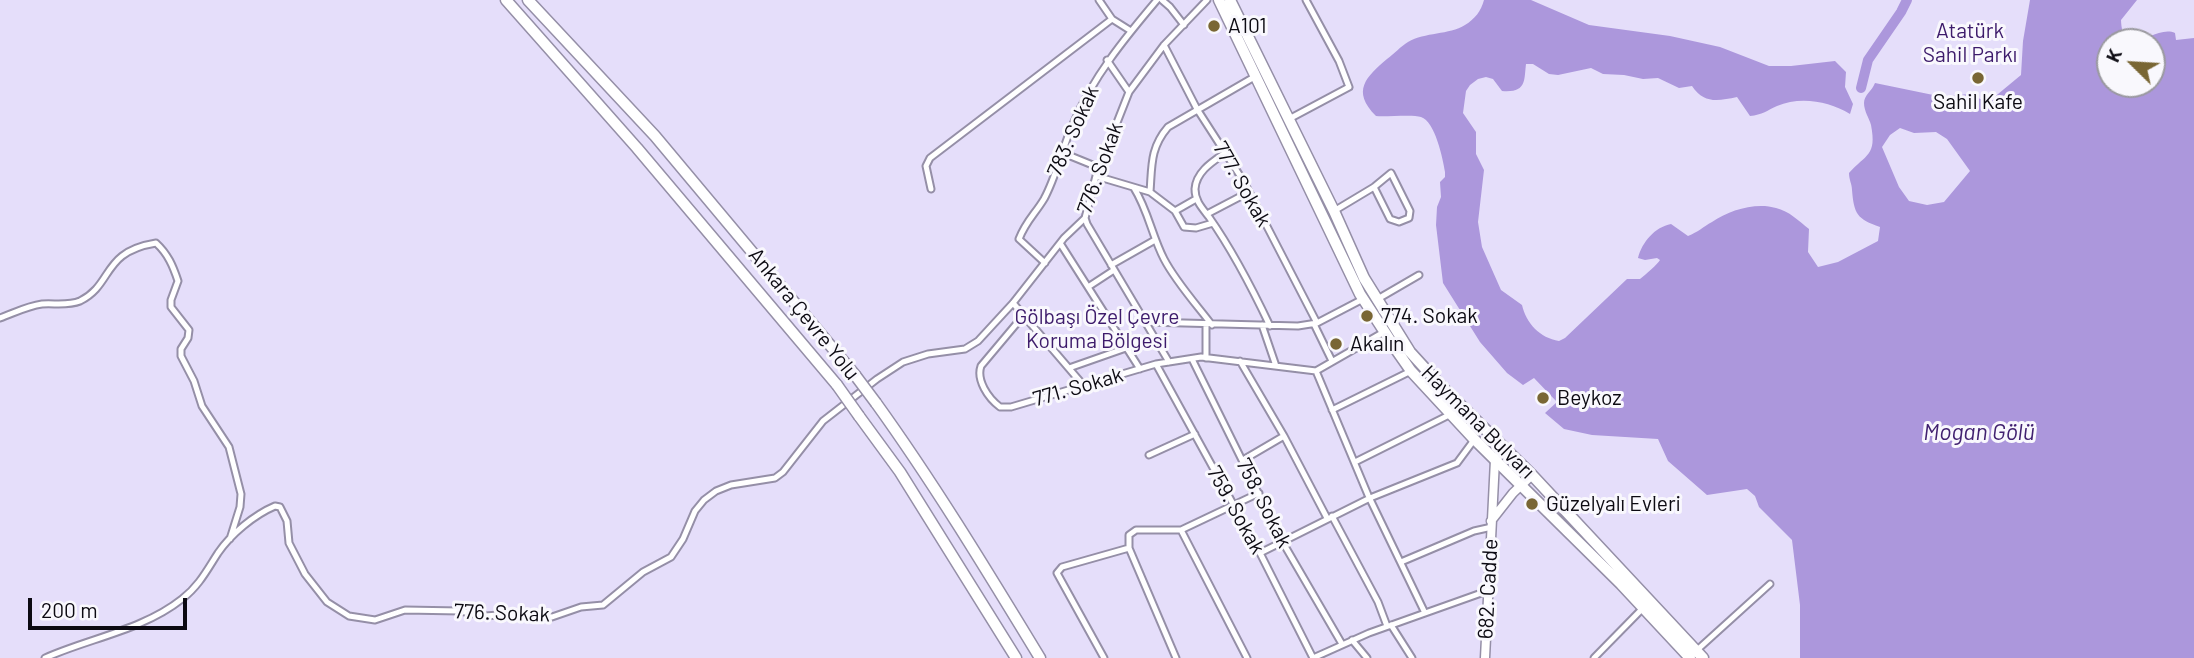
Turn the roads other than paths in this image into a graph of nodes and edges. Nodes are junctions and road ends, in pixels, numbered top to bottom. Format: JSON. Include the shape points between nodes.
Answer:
{"nodes":[{"id":1,"x":506,"y":0,"type":"edge"},
{"id":2,"x":528,"y":0,"type":"edge"},
{"id":3,"x":534,"y":0,"type":"edge"},
{"id":4,"x":1099,"y":0,"type":"edge"},
{"id":5,"x":1159,"y":0,"type":"edge"},
{"id":6,"x":1207,"y":0,"type":"edge"},
{"id":7,"x":1219,"y":0,"type":"edge"},
{"id":8,"x":1230,"y":0,"type":"edge"},
{"id":9,"x":1306,"y":0,"type":"edge"},
{"id":10,"x":1112,"y":19,"type":"junction"},
{"id":11,"x":1184,"y":25,"type":"junction"},
{"id":12,"x":556,"y":28,"type":"junction"},
{"id":13,"x":1131,"y":31,"type":"junction"},
{"id":14,"x":1164,"y":45,"type":"junction"},
{"id":15,"x":1107,"y":61,"type":"junction"},
{"id":16,"x":1256,"y":76,"type":"junction"},
{"id":17,"x":1129,"y":92,"type":"junction"},
{"id":18,"x":1197,"y":109,"type":"junction"},
{"id":19,"x":1289,"y":120,"type":"junction"},
{"id":20,"x":1063,"y":153,"type":"junction"},
{"id":21,"x":1225,"y":153,"type":"junction"},
{"id":22,"x":1100,"y":168,"type":"junction"},
{"id":23,"x":1096,"y":176,"type":"junction"},
{"id":24,"x":1374,"y":187,"type":"junction"},
{"id":25,"x":1134,"y":188,"type":"junction"},
{"id":26,"x":931,"y":189,"type":"dead end"},
{"id":27,"x":1150,"y":192,"type":"junction"},
{"id":28,"x":1249,"y":192,"type":"junction"},
{"id":29,"x":1196,"y":199,"type":"junction"},
{"id":30,"x":1175,"y":211,"type":"junction"},
{"id":31,"x":1334,"y":211,"type":"junction"},
{"id":32,"x":1207,"y":214,"type":"junction"},
{"id":33,"x":1085,"y":218,"type":"junction"},
{"id":34,"x":1213,"y":223,"type":"junction"},
{"id":35,"x":1155,"y":240,"type":"junction"},
{"id":36,"x":1060,"y":243,"type":"junction"},
{"id":37,"x":1045,"y":263,"type":"junction"},
{"id":38,"x":1113,"y":268,"type":"junction"},
{"id":39,"x":1419,"y":275,"type":"dead end"},
{"id":40,"x":1088,"y":287,"type":"junction"},
{"id":41,"x":1363,"y":299,"type":"junction"},
{"id":42,"x":1376,"y":300,"type":"junction"},
{"id":43,"x":1013,"y":303,"type":"junction"},
{"id":44,"x":1023,"y":316,"type":"junction"},
{"id":45,"x":0,"y":318,"type":"edge"},
{"id":46,"x":1146,"y":322,"type":"junction"},
{"id":47,"x":1315,"y":324,"type":"junction"},
{"id":48,"x":1209,"y":325,"type":"junction"},
{"id":49,"x":1262,"y":326,"type":"junction"},
{"id":50,"x":1270,"y":326,"type":"junction"},
{"id":51,"x":1384,"y":332,"type":"junction"},
{"id":52,"x":1126,"y":348,"type":"junction"},
{"id":53,"x":1206,"y":358,"type":"junction"},
{"id":54,"x":1192,"y":359,"type":"junction"},
{"id":55,"x":1240,"y":361,"type":"junction"},
{"id":56,"x":1332,"y":361,"type":"junction"},
{"id":57,"x":1169,"y":362,"type":"junction"},
{"id":58,"x":1156,"y":364,"type":"junction"},
{"id":59,"x":1276,"y":366,"type":"junction"},
{"id":60,"x":1069,"y":368,"type":"junction"},
{"id":61,"x":1140,"y":369,"type":"junction"},
{"id":62,"x":1316,"y":371,"type":"junction"},
{"id":63,"x":1411,"y":371,"type":"junction"},
{"id":64,"x":1083,"y":386,"type":"junction"},
{"id":65,"x":1332,"y":410,"type":"junction"},
{"id":66,"x":1451,"y":414,"type":"junction"},
{"id":67,"x":1195,"y":435,"type":"junction"},
{"id":68,"x":1284,"y":436,"type":"junction"},
{"id":69,"x":1474,"y":439,"type":"junction"},
{"id":70,"x":1504,"y":449,"type":"junction"},
{"id":71,"x":1149,"y":455,"type":"dead end"},
{"id":72,"x":1243,"y":460,"type":"junction"},
{"id":73,"x":1495,"y":460,"type":"junction"},
{"id":74,"x":1354,"y":462,"type":"junction"},
{"id":75,"x":1532,"y":475,"type":"junction"},
{"id":76,"x":1521,"y":485,"type":"junction"},
{"id":77,"x":1259,"y":493,"type":"junction"},
{"id":78,"x":1370,"y":498,"type":"junction"},
{"id":79,"x":1234,"y":506,"type":"junction"},
{"id":80,"x":1329,"y":517,"type":"junction"},
{"id":81,"x":1491,"y":524,"type":"junction"},
{"id":82,"x":1181,"y":530,"type":"junction"},
{"id":83,"x":230,"y":539,"type":"junction"},
{"id":84,"x":1282,"y":541,"type":"junction"},
{"id":85,"x":1129,"y":548,"type":"junction"},
{"id":86,"x":1260,"y":553,"type":"junction"},
{"id":87,"x":1401,"y":562,"type":"junction"},
{"id":88,"x":1770,"y":584,"type":"dead end"},
{"id":89,"x":1487,"y":592,"type":"junction"},
{"id":90,"x":1644,"y":608,"type":"junction"},
{"id":91,"x":1425,"y":613,"type":"junction"},
{"id":92,"x":1389,"y":626,"type":"junction"},
{"id":93,"x":1352,"y":640,"type":"junction"},
{"id":94,"x":1342,"y":644,"type":"junction"},
{"id":95,"x":1696,"y":656,"type":"edge"},
{"id":96,"x":45,"y":658,"type":"edge"},
{"id":97,"x":1016,"y":658,"type":"edge"},
{"id":98,"x":1040,"y":658,"type":"edge"},
{"id":99,"x":1104,"y":658,"type":"edge"},
{"id":100,"x":1176,"y":658,"type":"edge"},
{"id":101,"x":1247,"y":658,"type":"edge"},
{"id":102,"x":1313,"y":658,"type":"edge"},
{"id":103,"x":1367,"y":658,"type":"edge"},
{"id":104,"x":1412,"y":658,"type":"edge"},
{"id":105,"x":1485,"y":658,"type":"edge"},
{"id":106,"x":1594,"y":658,"type":"edge"}],
"edges":[{"from":1,"to":97,"type":"highway","name":"Ankara Çevre Yolu","bridge":true,"via":[[836,385],[907,483]]},
{"from":2,"to":12,"type":"highway","name":"Ankara Çevre Yolu"},
{"from":3,"to":12,"type":"highway"},
{"from":4,"to":10,"type":"street"},
{"from":5,"to":11,"type":"street","via":[[1170,6]]},
{"from":5,"to":13,"type":"street","name":"783. Sokak"},
{"from":6,"to":11,"type":"street","name":"776. Sokak"},
{"from":7,"to":16,"type":"highway","name":"Haymana Bulvarı"},
{"from":8,"to":19,"type":"highway","name":"Haymana Bulvarı"},
{"from":9,"to":19,"type":"street","via":[[1349,87]]},
{"from":10,"to":13,"type":"street"},
{"from":10,"to":26,"type":"street","via":[[930,158],[926,166]]},
{"from":11,"to":14,"type":"street","name":"776. Sokak"},
{"from":12,"to":98,"type":"highway","name":"Ankara Çevre Yolu","bridge":true,"via":[[655,136],[855,375],[953,516]]},
{"from":13,"to":15,"type":"street","name":"783. Sokak"},
{"from":14,"to":17,"type":"street","name":"776. Sokak"},
{"from":14,"to":18,"type":"street","name":"777. Sokak"},
{"from":15,"to":17,"type":"street"},
{"from":15,"to":20,"type":"street","name":"783. Sokak","via":[[1072,125]]},
{"from":16,"to":18,"type":"street"},
{"from":16,"to":41,"type":"highway","name":"Haymana Bulvarı"},
{"from":17,"to":22,"type":"street","name":"776. Sokak"},
{"from":18,"to":21,"type":"street","name":"777. Sokak"},
{"from":18,"to":27,"type":"street","via":[[1159,137],[1153,151]]},
{"from":19,"to":31,"type":"highway","name":"Haymana Bulvarı"},
{"from":20,"to":22,"type":"street"},
{"from":20,"to":37,"type":"street","name":"783. Sokak","via":[[1043,200],[1019,239]]},
{"from":21,"to":28,"type":"street","name":"777. Sokak"},
{"from":21,"to":29,"type":"street","via":[[1199,175]]},
{"from":22,"to":23,"type":"street","name":"776. Sokak"},
{"from":23,"to":25,"type":"street"},
{"from":23,"to":33,"type":"street","name":"776. Sokak"},
{"from":24,"to":24,"type":"street","via":[[1391,173],[1410,211],[1409,218],[1390,219]]},
{"from":24,"to":31,"type":"street"},
{"from":25,"to":27,"type":"street"},
{"from":25,"to":35,"type":"street"},
{"from":27,"to":30,"type":"street"},
{"from":28,"to":32,"type":"street"},
{"from":28,"to":47,"type":"street","name":"777. Sokak"},
{"from":29,"to":30,"type":"street"},
{"from":29,"to":32,"type":"street"},
{"from":30,"to":34,"type":"street","via":[[1184,227]]},
{"from":31,"to":42,"type":"highway","name":"Haymana Bulvarı"},
{"from":32,"to":34,"type":"street"},
{"from":33,"to":36,"type":"street","name":"776. Sokak"},
{"from":33,"to":38,"type":"street"},
{"from":34,"to":50,"type":"street"},
{"from":35,"to":38,"type":"street"},
{"from":35,"to":48,"type":"street"},
{"from":36,"to":37,"type":"street","name":"776. Sokak"},
{"from":36,"to":40,"type":"street"},
{"from":37,"to":43,"type":"street","name":"776. Sokak"},
{"from":38,"to":40,"type":"street"},
{"from":38,"to":46,"type":"street"},
{"from":39,"to":42,"type":"street"},
{"from":40,"to":52,"type":"street"},
{"from":41,"to":47,"type":"street"},
{"from":41,"to":51,"type":"highway","name":"Haymana Bulvarı"},
{"from":42,"to":70,"type":"highway","name":"Haymana Bulvarı","via":[[1418,363]]},
{"from":43,"to":44,"type":"street"},
{"from":43,"to":83,"type":"street","name":"776. Sokak","via":[[965,349],[904,362],[877,379],[823,421],[775,478],[731,485],[710,495],[695,511],[671,557],[643,572],[603,605],[552,617],[405,610],[375,620],[356,618],[334,607],[313,586],[289,543],[280,507],[264,512]]},
{"from":44,"to":60,"type":"street"},
{"from":44,"to":64,"type":"street","name":"771. Sokak","via":[[980,368],[980,379],[994,402],[1007,408]]},
{"from":45,"to":83,"type":"street","via":[[34,306],[77,302],[89,295],[121,256],[142,245],[156,243],[163,249],[178,281],[171,307],[189,330],[181,356],[202,405],[229,447],[236,471],[241,501]]},
{"from":46,"to":48,"type":"street"},
{"from":46,"to":57,"type":"street"},
{"from":47,"to":50,"type":"street"},
{"from":47,"to":56,"type":"street","name":"777. Sokak"},
{"from":48,"to":49,"type":"street"},
{"from":48,"to":53,"type":"street"},
{"from":49,"to":50,"type":"street"},
{"from":49,"to":59,"type":"street"},
{"from":51,"to":56,"type":"street"},
{"from":51,"to":63,"type":"highway","name":"Haymana Bulvarı"},
{"from":52,"to":60,"type":"street"},
{"from":52,"to":61,"type":"street"},
{"from":53,"to":54,"type":"street","name":"771. Sokak"},
{"from":53,"to":55,"type":"street","name":"771. Sokak"},
{"from":54,"to":57,"type":"street","name":"771. Sokak"},
{"from":54,"to":72,"type":"street","name":"758. Sokak"},
{"from":55,"to":59,"type":"street","name":"771. Sokak"},
{"from":55,"to":68,"type":"street"},
{"from":56,"to":62,"type":"street"},
{"from":57,"to":58,"type":"street","name":"771. Sokak"},
{"from":58,"to":61,"type":"street","name":"771. Sokak"},
{"from":58,"to":67,"type":"street","name":"759. Sokak"},
{"from":59,"to":62,"type":"street","name":"771. Sokak"},
{"from":60,"to":64,"type":"street"},
{"from":61,"to":64,"type":"street","name":"771. Sokak"},
{"from":62,"to":65,"type":"street"},
{"from":63,"to":65,"type":"street"},
{"from":63,"to":66,"type":"highway","name":"Haymana Bulvarı"},
{"from":65,"to":74,"type":"street"},
{"from":66,"to":69,"type":"highway","name":"Haymana Bulvarı"},
{"from":66,"to":74,"type":"street"},
{"from":67,"to":71,"type":"street"},
{"from":67,"to":79,"type":"street","name":"759. Sokak"},
{"from":68,"to":72,"type":"street"},
{"from":68,"to":80,"type":"street"},
{"from":69,"to":73,"type":"highway","name":"Haymana Bulvarı"},
{"from":69,"to":78,"type":"street","via":[[1457,463]]},
{"from":70,"to":73,"type":"main road"},
{"from":70,"to":75,"type":"highway","name":"Haymana Bulvarı"},
{"from":72,"to":77,"type":"street","name":"758. Sokak"},
{"from":73,"to":76,"type":"highway","name":"Haymana Bulvarı"},
{"from":73,"to":81,"type":"main road","name":"682. Cadde"},
{"from":74,"to":78,"type":"street"},
{"from":75,"to":76,"type":"main road","name":"682. Cadde"},
{"from":75,"to":95,"type":"highway","name":"Haymana Bulvarı"},
{"from":76,"to":81,"type":"main road","name":"682. Cadde"},
{"from":76,"to":90,"type":"highway","name":"Haymana Bulvarı"},
{"from":77,"to":79,"type":"street"},
{"from":77,"to":84,"type":"street","name":"758. Sokak"},
{"from":78,"to":80,"type":"street"},
{"from":78,"to":87,"type":"street"},
{"from":79,"to":82,"type":"street"},
{"from":79,"to":86,"type":"street","name":"759. Sokak"},
{"from":80,"to":84,"type":"street"},
{"from":80,"to":92,"type":"street"},
{"from":81,"to":87,"type":"street"},
{"from":81,"to":89,"type":"main road","name":"682. Cadde"},
{"from":82,"to":85,"type":"street","via":[[1136,530],[1129,535]]},
{"from":82,"to":101,"type":"street"},
{"from":83,"to":96,"type":"street","name":"776. Sokak","via":[[199,584],[179,602],[120,632]]},
{"from":84,"to":86,"type":"street"},
{"from":84,"to":94,"type":"street","name":"758. Sokak"},
{"from":85,"to":99,"type":"street","via":[[1062,567],[1057,573]]},
{"from":85,"to":100,"type":"street"},
{"from":86,"to":102,"type":"street","name":"759. Sokak"},
{"from":87,"to":91,"type":"street"},
{"from":88,"to":95,"type":"street"},
{"from":89,"to":91,"type":"street"},
{"from":89,"to":105,"type":"main road","name":"682. Cadde"},
{"from":90,"to":95,"type":"highway","name":"Haymana Bulvarı"},
{"from":90,"to":106,"type":"street"},
{"from":91,"to":92,"type":"street"},
{"from":92,"to":93,"type":"street"},
{"from":92,"to":104,"type":"street"},
{"from":93,"to":94,"type":"street"},
{"from":93,"to":103,"type":"street"},
{"from":94,"to":102,"type":"street"}]}
